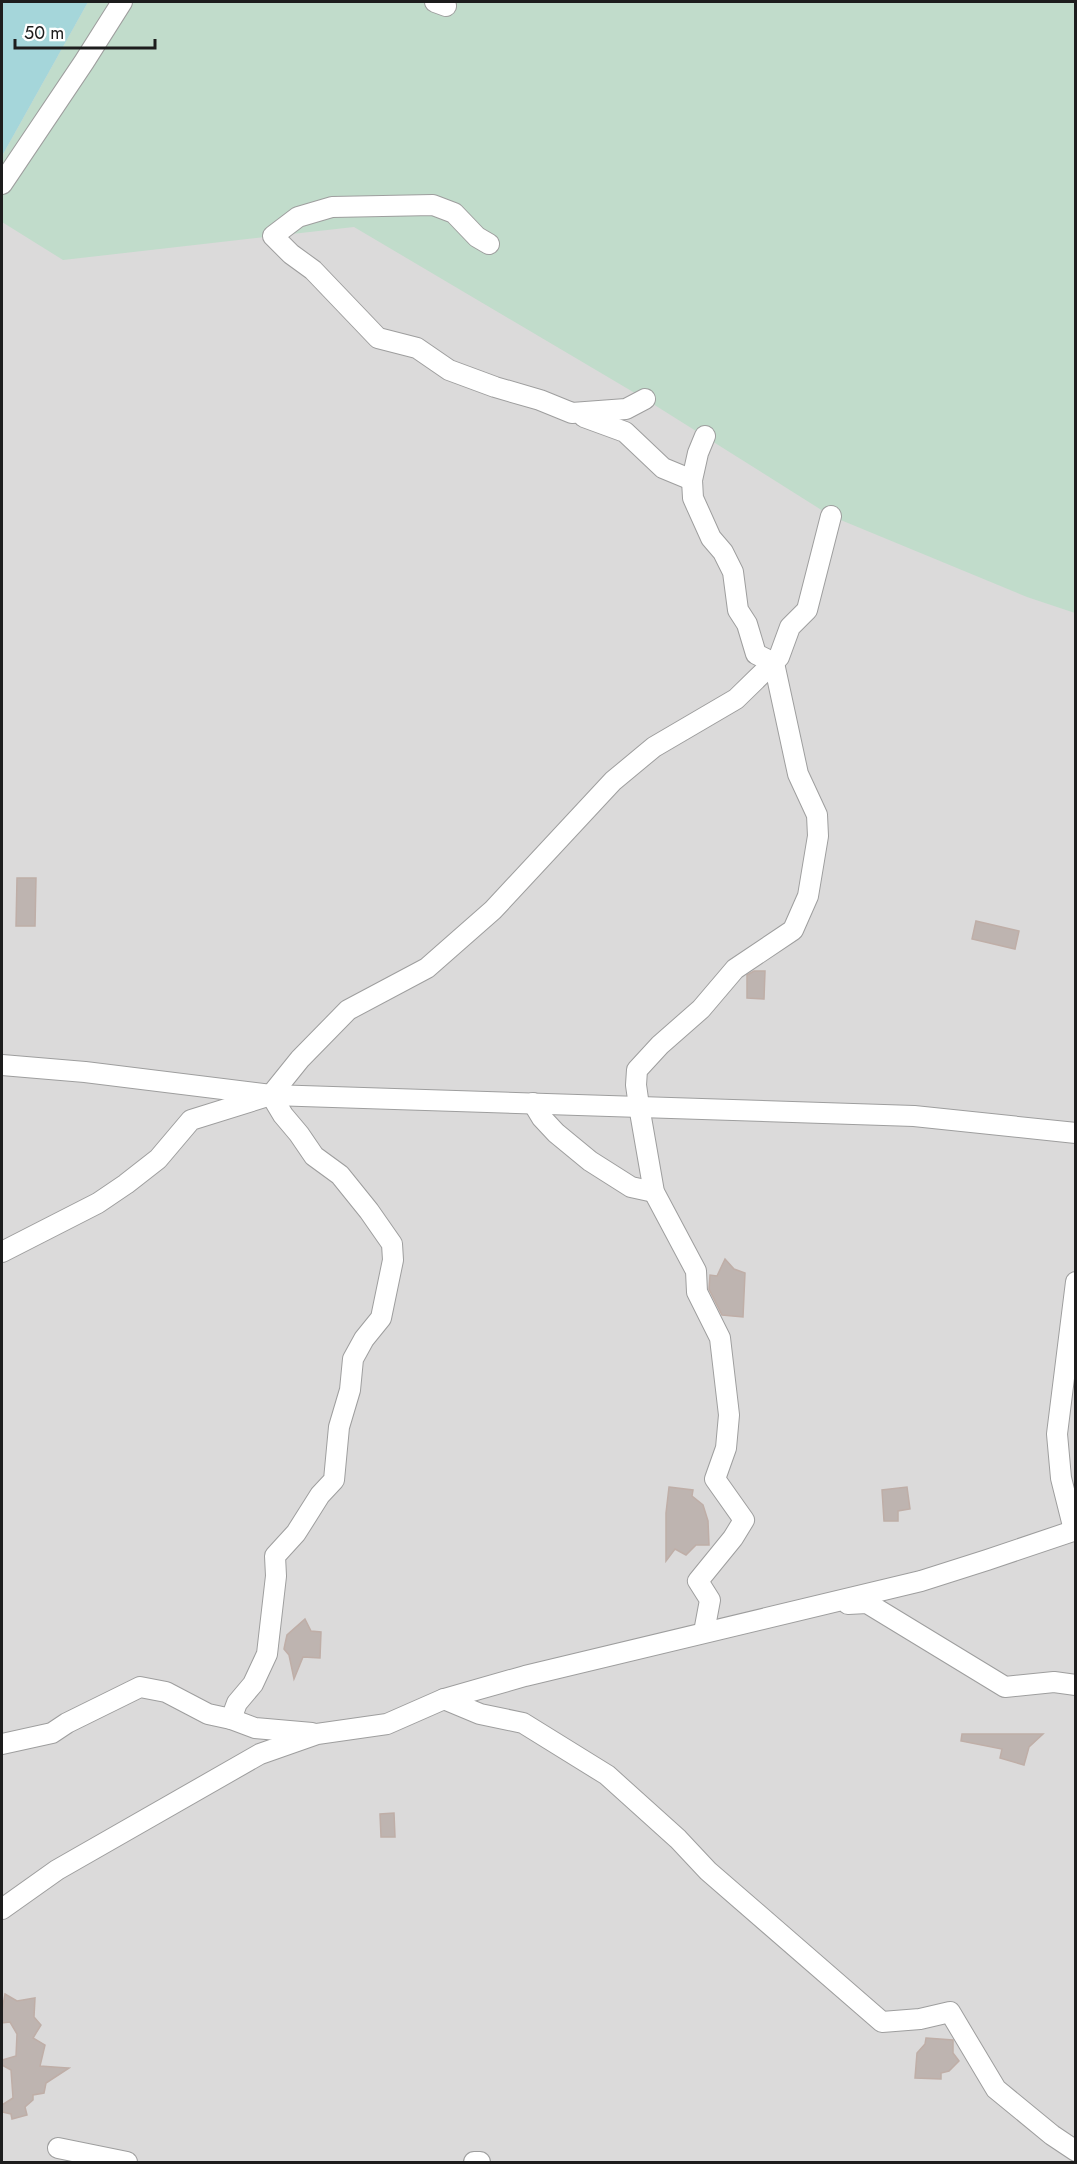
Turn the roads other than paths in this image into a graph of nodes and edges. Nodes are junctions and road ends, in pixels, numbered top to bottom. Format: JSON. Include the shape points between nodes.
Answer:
{"nodes":[{"id":1,"x":122,"y":2,"type":"edge"},
{"id":2,"x":2,"y":183,"type":"edge"},
{"id":3,"x":489,"y":244,"type":"dead end"},
{"id":4,"x":645,"y":399,"type":"dead end"},
{"id":5,"x":572,"y":413,"type":"junction"},
{"id":6,"x":705,"y":436,"type":"dead end"},
{"id":7,"x":692,"y":480,"type":"junction"},
{"id":8,"x":831,"y":516,"type":"dead end"},
{"id":9,"x":774,"y":663,"type":"junction"},
{"id":10,"x":2,"y":1065,"type":"edge"},
{"id":11,"x":271,"y":1095,"type":"junction"},
{"id":12,"x":533,"y":1103,"type":"junction"},
{"id":13,"x":639,"y":1106,"type":"junction"},
{"id":14,"x":1076,"y":1133,"type":"edge"},
{"id":15,"x":654,"y":1191,"type":"junction"},
{"id":16,"x":2,"y":1252,"type":"edge"},
{"id":17,"x":1076,"y":1282,"type":"edge"},
{"id":18,"x":1075,"y":1530,"type":"edge"},
{"id":19,"x":821,"y":1606,"type":"junction"},
{"id":20,"x":704,"y":1632,"type":"junction"},
{"id":21,"x":1076,"y":1685,"type":"edge"},
{"id":22,"x":444,"y":1699,"type":"junction"},
{"id":23,"x":231,"y":1719,"type":"junction"},
{"id":24,"x":317,"y":1734,"type":"junction"},
{"id":25,"x":2,"y":1744,"type":"edge"},
{"id":26,"x":2,"y":1909,"type":"edge"},
{"id":27,"x":58,"y":2148,"type":"dead end"},
{"id":28,"x":1076,"y":2151,"type":"edge"},
{"id":29,"x":127,"y":2163,"type":"edge"},
{"id":30,"x":474,"y":2163,"type":"edge"},
{"id":31,"x":480,"y":2163,"type":"edge"}],
"edges":[{"from":1,"to":2,"type":"street"},
{"from":3,"to":5,"type":"street","via":[[454,213],[433,205],[332,207],[298,217],[273,236],[313,270],[378,338],[417,348],[449,370]]},
{"from":4,"to":5,"type":"street","via":[[626,409]]},
{"from":5,"to":7,"type":"street","via":[[625,432],[663,468]]},
{"from":6,"to":7,"type":"street"},
{"from":7,"to":9,"type":"street","via":[[693,498],[711,538],[733,572],[738,609],[756,654]]},
{"from":8,"to":9,"type":"street","via":[[807,609],[790,627]]},
{"from":9,"to":11,"type":"street","via":[[736,699],[654,747],[612,781],[493,910],[427,968],[348,1010]]},
{"from":9,"to":13,"type":"street","via":[[798,774],[817,814],[818,836],[808,896],[793,930],[735,969],[637,1070]]},
{"from":10,"to":11,"type":"street"},
{"from":11,"to":12,"type":"street"},
{"from":11,"to":16,"type":"street","via":[[191,1120],[158,1159],[126,1184],[98,1203]]},
{"from":11,"to":23,"type":"street","via":[[314,1156],[340,1175],[369,1211],[392,1244],[393,1260],[381,1318],[353,1359],[350,1390],[339,1427],[334,1480],[275,1556],[267,1654]]},
{"from":12,"to":13,"type":"street"},
{"from":12,"to":15,"type":"street","via":[[556,1133],[590,1161],[631,1188]]},
{"from":13,"to":14,"type":"street","via":[[914,1116]]},
{"from":13,"to":15,"type":"street"},
{"from":15,"to":20,"type":"street","via":[[696,1271],[697,1292],[720,1338],[729,1415],[726,1448],[715,1479],[744,1520],[698,1581],[710,1600]]},
{"from":17,"to":18,"type":"street","via":[[1057,1434],[1061,1478]]},
{"from":18,"to":19,"type":"street","via":[[932,1577]]},
{"from":19,"to":20,"type":"street"},
{"from":19,"to":21,"type":"street","via":[[867,1604],[1005,1687],[1054,1682]]},
{"from":20,"to":22,"type":"street"},
{"from":22,"to":24,"type":"street","via":[[387,1724]]},
{"from":22,"to":28,"type":"street","via":[[480,1714],[523,1723],[607,1775],[708,1871],[882,2022],[950,2012],[996,2089]]},
{"from":23,"to":24,"type":"street","via":[[255,1728]]},
{"from":23,"to":25,"type":"street","via":[[208,1714],[166,1692],[140,1687],[52,1733]]},
{"from":24,"to":26,"type":"street","via":[[260,1754],[212,1780],[57,1870]]},
{"from":27,"to":29,"type":"street"},
{"from":30,"to":31,"type":"street"}]}
